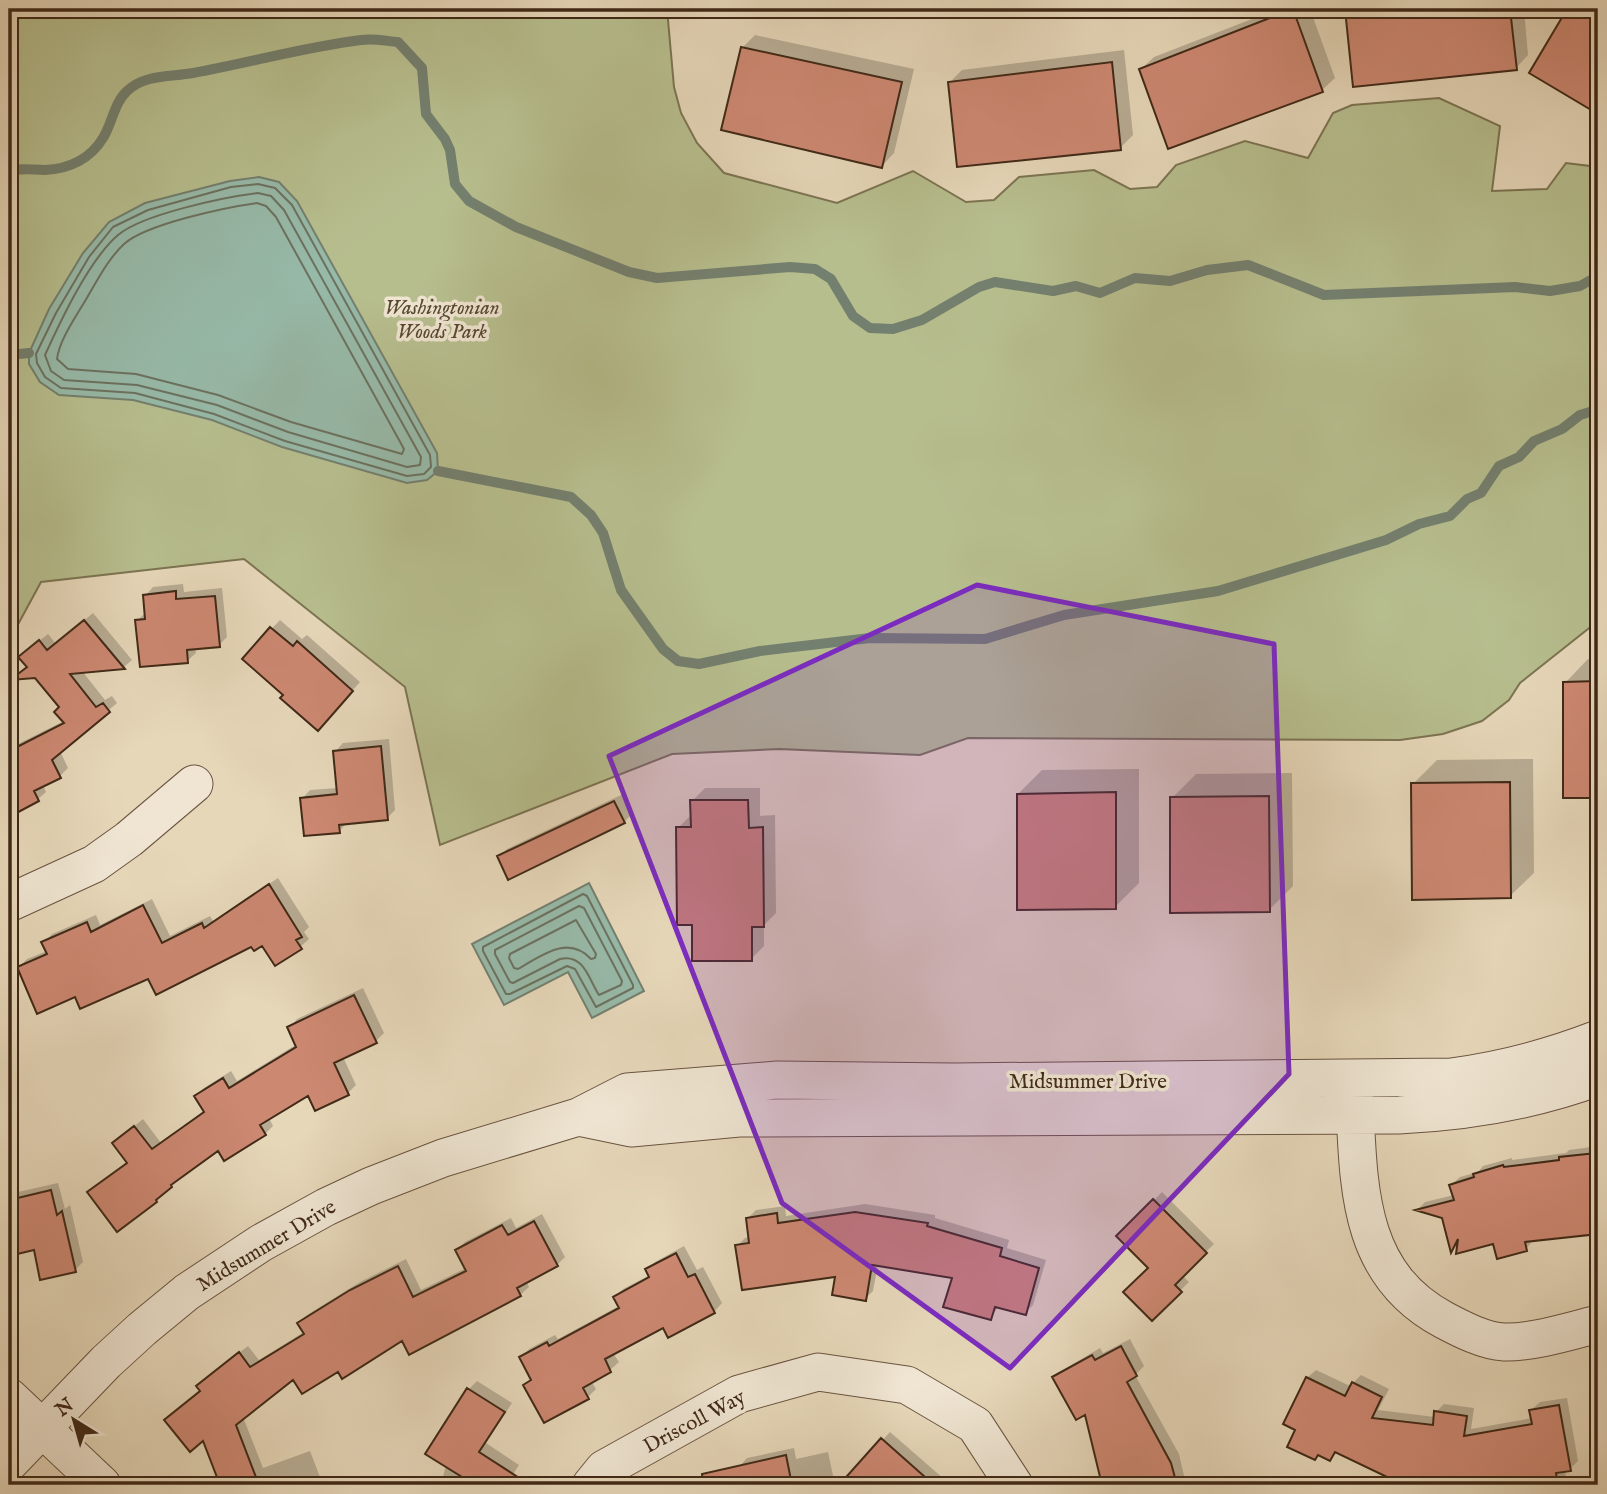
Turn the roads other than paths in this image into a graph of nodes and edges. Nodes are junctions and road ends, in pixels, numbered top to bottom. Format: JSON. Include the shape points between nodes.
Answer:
{"nodes":[{"id":1,"x":194,"y":784,"type":"dead end"},
{"id":2,"x":9,"y":903,"type":"edge"},
{"id":3,"x":1598,"y":1039,"type":"edge"},
{"id":4,"x":1598,"y":1077,"type":"edge"},
{"id":5,"x":1353,"y":1080,"type":"junction"},
{"id":6,"x":1355,"y":1115,"type":"junction"},
{"id":7,"x":578,"y":1117,"type":"junction"},
{"id":8,"x":1598,"y":1324,"type":"edge"},
{"id":9,"x":9,"y":1396,"type":"edge"},
{"id":10,"x":41,"y":1427,"type":"junction"},
{"id":11,"x":9,"y":1463,"type":"edge"},
{"id":12,"x":102,"y":1485,"type":"edge"},
{"id":13,"x":591,"y":1485,"type":"edge"},
{"id":14,"x":1014,"y":1485,"type":"edge"}],
"edges":[{"from":1,"to":2,"type":"street","via":[[94,864]]},
{"from":3,"to":5,"type":"street","name":"Midsummer Drive","via":[[1502,1070],[1451,1077]]},
{"from":4,"to":6,"type":"street","name":"Midsummer Drive","via":[[1571,1088],[1483,1108]]},
{"from":5,"to":6,"type":"street"},
{"from":5,"to":7,"type":"street","name":"Midsummer Drive","via":[[777,1080],[627,1092]]},
{"from":6,"to":7,"type":"street","name":"Midsummer Drive","via":[[739,1118],[631,1128]]},
{"from":6,"to":8,"type":"street","via":[[1368,1232],[1389,1273],[1424,1309],[1463,1330],[1503,1342]]},
{"from":7,"to":10,"type":"street","name":"Midsummer Drive","via":[[383,1181],[261,1243],[187,1292],[142,1329]]},
{"from":9,"to":10,"type":"street"},
{"from":10,"to":11,"type":"street","name":"Midsummer Drive"},
{"from":10,"to":12,"type":"street"},
{"from":13,"to":14,"type":"street","name":"Driscoll Way","via":[[604,1469],[739,1394],[818,1372],[907,1385],[975,1425]]}]}
